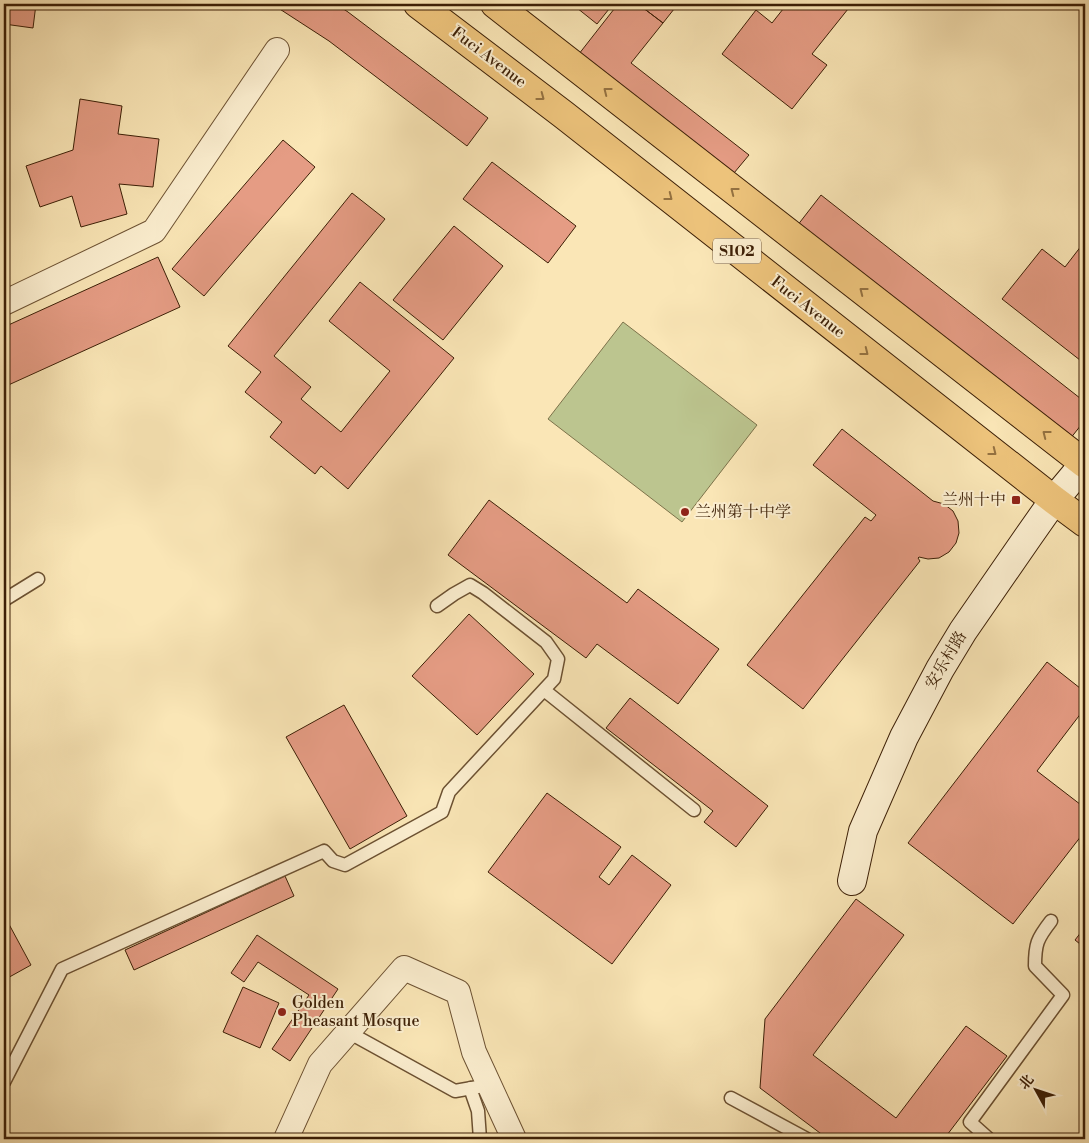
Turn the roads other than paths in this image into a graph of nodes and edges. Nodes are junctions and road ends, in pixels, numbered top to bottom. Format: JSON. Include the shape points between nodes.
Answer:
{"nodes":[{"id":1,"x":418,"y":4,"type":"edge"},
{"id":2,"x":495,"y":4,"type":"edge"},
{"id":3,"x":277,"y":50,"type":"dead end"},
{"id":4,"x":4,"y":303,"type":"edge"},
{"id":5,"x":1085,"y":463,"type":"edge"},
{"id":6,"x":1054,"y":500,"type":"junction"},
{"id":7,"x":1085,"y":522,"type":"edge"},
{"id":8,"x":1085,"y":532,"type":"edge"},
{"id":9,"x":38,"y":579,"type":"dead end"},
{"id":10,"x":4,"y":600,"type":"edge"},
{"id":11,"x":437,"y":606,"type":"dead end"},
{"id":12,"x":544,"y":690,"type":"junction"},
{"id":13,"x":694,"y":810,"type":"dead end"},
{"id":14,"x":852,"y":881,"type":"dead end"},
{"id":15,"x":1051,"y":921,"type":"dead end"},
{"id":16,"x":348,"y":1032,"type":"junction"},
{"id":17,"x":4,"y":1082,"type":"edge"},
{"id":18,"x":479,"y":1087,"type":"junction"},
{"id":19,"x":731,"y":1098,"type":"dead end"},
{"id":20,"x":286,"y":1139,"type":"edge"},
{"id":21,"x":480,"y":1139,"type":"edge"},
{"id":22,"x":514,"y":1139,"type":"edge"},
{"id":23,"x":807,"y":1139,"type":"edge"},
{"id":24,"x":989,"y":1139,"type":"edge"}],
"edges":[{"from":1,"to":6,"type":"main road","name":"Fuci Avenue","number":"S102","one_way":true},
{"from":5,"to":2,"type":"main road","number":"S102","one_way":true},
{"from":3,"to":4,"type":"street","via":[[154,232]]},
{"from":5,"to":6,"type":"street","name":"安乐村路"},
{"from":6,"to":7,"type":"main road","number":"S102"},
{"from":6,"to":8,"type":"main road"},
{"from":6,"to":14,"type":"street","name":"安乐村路","via":[[935,677],[862,831]]},
{"from":9,"to":10,"type":"lane"},
{"from":11,"to":12,"type":"lane","via":[[470,585],[546,642],[558,659],[554,679]]},
{"from":12,"to":13,"type":"lane"},
{"from":12,"to":17,"type":"lane","via":[[449,792],[442,812],[345,866],[333,861],[324,851],[62,969]]},
{"from":15,"to":24,"type":"lane","via":[[1035,947],[1035,966],[1063,995],[970,1122]]},
{"from":16,"to":18,"type":"lane","via":[[455,1091]]},
{"from":16,"to":18,"type":"street","via":[[404,968],[458,992],[474,1052]]},
{"from":16,"to":20,"type":"street","via":[[320,1064]]},
{"from":18,"to":21,"type":"lane"},
{"from":18,"to":22,"type":"street"},
{"from":19,"to":23,"type":"lane"}]}
